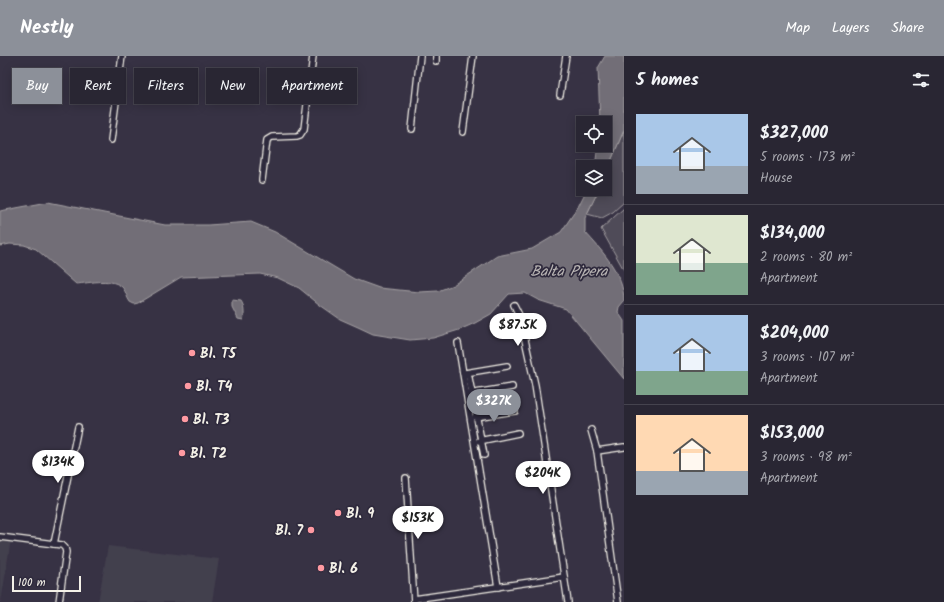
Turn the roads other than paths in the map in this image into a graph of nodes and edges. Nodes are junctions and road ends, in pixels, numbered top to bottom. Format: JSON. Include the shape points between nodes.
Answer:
{"nodes":[{"id":1,"x":122,"y":56,"type":"edge"},
{"id":2,"x":313,"y":56,"type":"edge"},
{"id":3,"x":420,"y":56,"type":"edge"},
{"id":4,"x":473,"y":56,"type":"edge"},
{"id":5,"x":566,"y":56,"type":"edge"},
{"id":6,"x":560,"y":96,"type":"dead end"},
{"id":7,"x":412,"y":128,"type":"dead end"},
{"id":8,"x":463,"y":132,"type":"dead end"},
{"id":9,"x":111,"y":140,"type":"dead end"},
{"id":10,"x":262,"y":180,"type":"dead end"},
{"id":11,"x":514,"y":305,"type":"dead end"},
{"id":12,"x":458,"y":343,"type":"dead end"},
{"id":13,"x":507,"y":366,"type":"dead end"},
{"id":14,"x":466,"y":373,"type":"junction"},
{"id":15,"x":512,"y":387,"type":"dead end"},
{"id":16,"x":469,"y":394,"type":"junction"},
{"id":17,"x":515,"y":411,"type":"dead end"},
{"id":18,"x":477,"y":417,"type":"junction"},
{"id":19,"x":470,"y":418,"type":"junction"},
{"id":20,"x":78,"y":427,"type":"dead end"},
{"id":21,"x":591,"y":430,"type":"dead end"},
{"id":22,"x":518,"y":433,"type":"dead end"},
{"id":23,"x":481,"y":441,"type":"junction"},
{"id":24,"x":474,"y":442,"type":"junction"},
{"id":25,"x":624,"y":447,"type":"edge"},
{"id":26,"x":597,"y":451,"type":"junction"},
{"id":27,"x":484,"y":455,"type":"dead end"},
{"id":28,"x":406,"y":478,"type":"dead end"},
{"id":29,"x":0,"y":537,"type":"edge"},
{"id":30,"x":54,"y":544,"type":"junction"},
{"id":31,"x":564,"y":577,"type":"junction"},
{"id":32,"x":498,"y":587,"type":"junction"},
{"id":33,"x":414,"y":601,"type":"edge"},
{"id":34,"x":59,"y":602,"type":"edge"},
{"id":35,"x":568,"y":602,"type":"edge"},
{"id":36,"x":618,"y":602,"type":"edge"}],
"edges":[{"from":1,"to":9,"type":"street"},
{"from":2,"to":10,"type":"street","via":[[304,129],[297,136],[272,137],[267,140]]},
{"from":3,"to":7,"type":"street"},
{"from":4,"to":8,"type":"street"},
{"from":5,"to":6,"type":"street"},
{"from":11,"to":31,"type":"street","via":[[520,317],[535,385]]},
{"from":12,"to":14,"type":"street"},
{"from":13,"to":14,"type":"street"},
{"from":14,"to":16,"type":"street"},
{"from":15,"to":16,"type":"street"},
{"from":16,"to":18,"type":"street"},
{"from":16,"to":19,"type":"street"},
{"from":17,"to":18,"type":"street"},
{"from":18,"to":19,"type":"street"},
{"from":18,"to":23,"type":"street"},
{"from":19,"to":24,"type":"street"},
{"from":20,"to":30,"type":"street"},
{"from":21,"to":26,"type":"street"},
{"from":22,"to":23,"type":"street"},
{"from":23,"to":24,"type":"street"},
{"from":23,"to":27,"type":"street"},
{"from":24,"to":32,"type":"street"},
{"from":25,"to":26,"type":"street"},
{"from":26,"to":36,"type":"street"},
{"from":28,"to":33,"type":"street"},
{"from":29,"to":30,"type":"street"},
{"from":30,"to":34,"type":"street","via":[[62,545],[66,552]]},
{"from":31,"to":32,"type":"street"},
{"from":31,"to":35,"type":"street"},
{"from":32,"to":33,"type":"street"}]}
